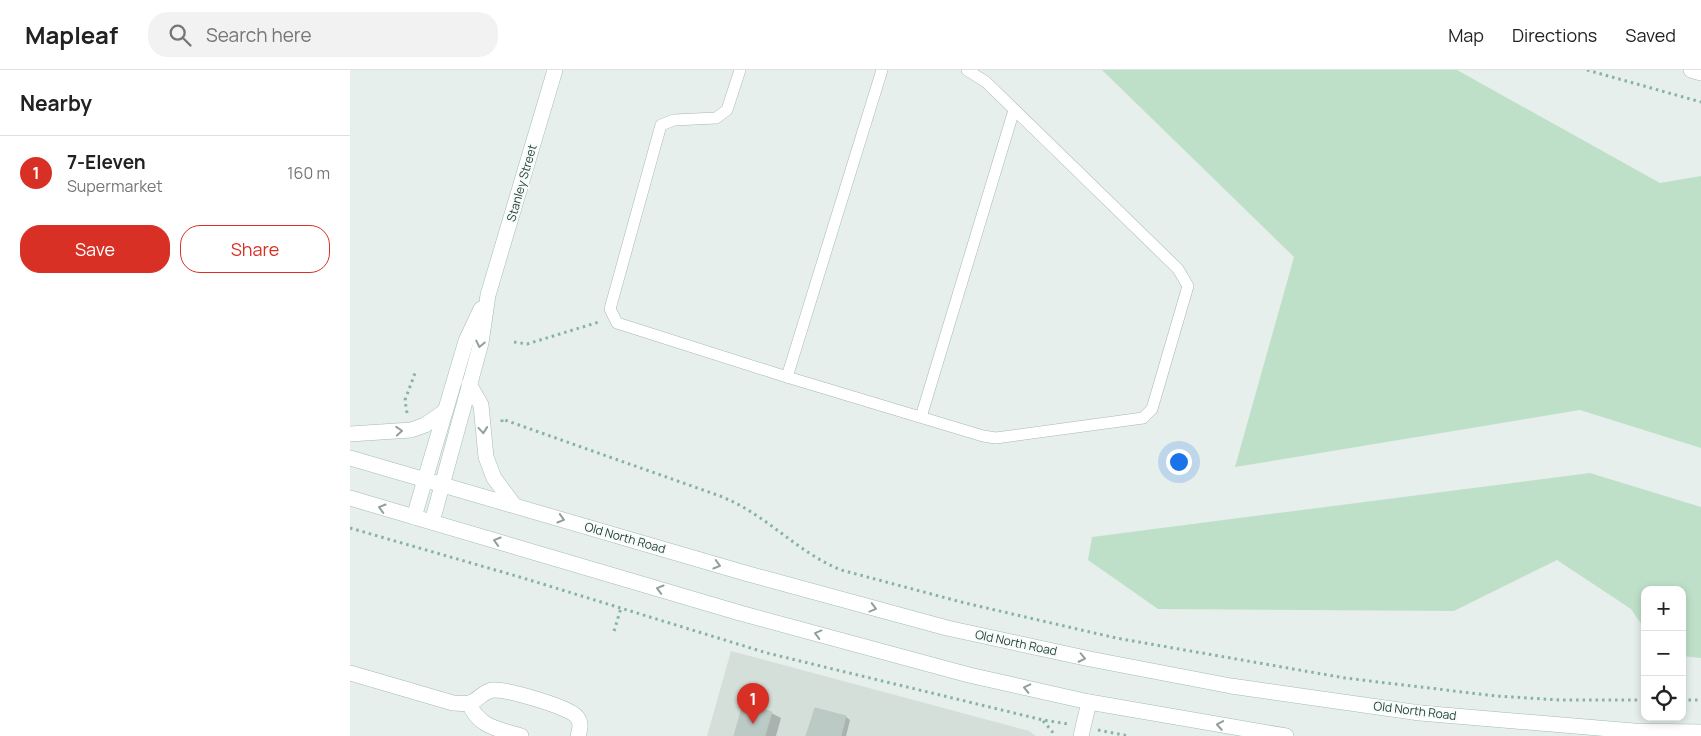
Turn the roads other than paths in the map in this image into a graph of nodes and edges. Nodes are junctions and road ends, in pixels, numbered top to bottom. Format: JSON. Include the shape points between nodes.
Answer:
{"nodes":[{"id":1,"x":555,"y":70,"type":"edge"},
{"id":2,"x":740,"y":70,"type":"edge"},
{"id":3,"x":882,"y":70,"type":"edge"},
{"id":4,"x":967,"y":70,"type":"edge"},
{"id":5,"x":1691,"y":70,"type":"edge"},
{"id":6,"x":1701,"y":73,"type":"edge"},
{"id":7,"x":1014,"y":110,"type":"junction"},
{"id":8,"x":488,"y":296,"type":"junction"},
{"id":9,"x":786,"y":377,"type":"junction"},
{"id":10,"x":469,"y":384,"type":"junction"},
{"id":11,"x":444,"y":412,"type":"junction"},
{"id":12,"x":921,"y":417,"type":"junction"},
{"id":13,"x":350,"y":434,"type":"edge"},
{"id":14,"x":350,"y":458,"type":"edge"},
{"id":15,"x":425,"y":479,"type":"junction"},
{"id":16,"x":442,"y":484,"type":"junction"},
{"id":17,"x":350,"y":498,"type":"edge"},
{"id":18,"x":514,"y":505,"type":"junction"},
{"id":19,"x":414,"y":517,"type":"junction"},
{"id":20,"x":432,"y":522,"type":"junction"},
{"id":21,"x":350,"y":674,"type":"edge"},
{"id":22,"x":1089,"y":702,"type":"junction"},
{"id":23,"x":469,"y":703,"type":"junction"},
{"id":24,"x":1701,"y":732,"type":"edge"},
{"id":25,"x":521,"y":736,"type":"edge"},
{"id":26,"x":578,"y":736,"type":"edge"},
{"id":27,"x":1081,"y":736,"type":"edge"},
{"id":28,"x":1286,"y":736,"type":"edge"}],
"edges":[{"from":1,"to":8,"type":"main road","name":"Stanley Street"},
{"from":2,"to":9,"type":"lane","via":[[727,110],[716,118],[674,120],[661,125],[610,309],[618,323]]},
{"from":3,"to":9,"type":"lane"},
{"from":4,"to":7,"type":"lane","via":[[986,82]]},
{"from":5,"to":6,"type":"main road"},
{"from":7,"to":12,"type":"lane"},
{"from":7,"to":12,"type":"lane","via":[[1178,269],[1188,286],[1152,408],[1143,418],[996,438]]},
{"from":8,"to":10,"type":"main road","name":"Stanley Street","one_way":true,"via":[[481,343]]},
{"from":8,"to":11,"type":"main road","name":"Stanley Street","via":[[466,341]]},
{"from":9,"to":12,"type":"lane"},
{"from":10,"to":16,"type":"main road","name":"Stanley Street"},
{"from":10,"to":18,"type":"main road","one_way":true,"via":[[481,405],[486,457],[494,478]]},
{"from":13,"to":11,"type":"main road","one_way":true,"via":[[411,430]]},
{"from":11,"to":15,"type":"main road","name":"Stanley Street"},
{"from":14,"to":15,"type":"main road","name":"Old North Road"},
{"from":15,"to":16,"type":"main road","name":"Old North Road"},
{"from":15,"to":19,"type":"main road","name":"Stanley Street"},
{"from":16,"to":18,"type":"main road","name":"Old North Road"},
{"from":16,"to":20,"type":"main road","name":"Stanley Street"},
{"from":19,"to":17,"type":"main road","one_way":true},
{"from":18,"to":24,"type":"main road","name":"Old North Road","one_way":true,"via":[[946,628],[1118,665],[1231,686],[1420,713],[1634,731]]},
{"from":19,"to":20,"type":"main road"},
{"from":22,"to":20,"type":"main road","one_way":true,"via":[[969,675],[760,618]]},
{"from":21,"to":23,"type":"main road","via":[[453,703]]},
{"from":22,"to":27,"type":"main road"},
{"from":28,"to":22,"type":"main road","one_way":true},
{"from":23,"to":25,"type":"main road","via":[[485,725]]},
{"from":23,"to":26,"type":"main road","via":[[492,690],[511,692],[566,708],[577,717],[581,727]]}]}
